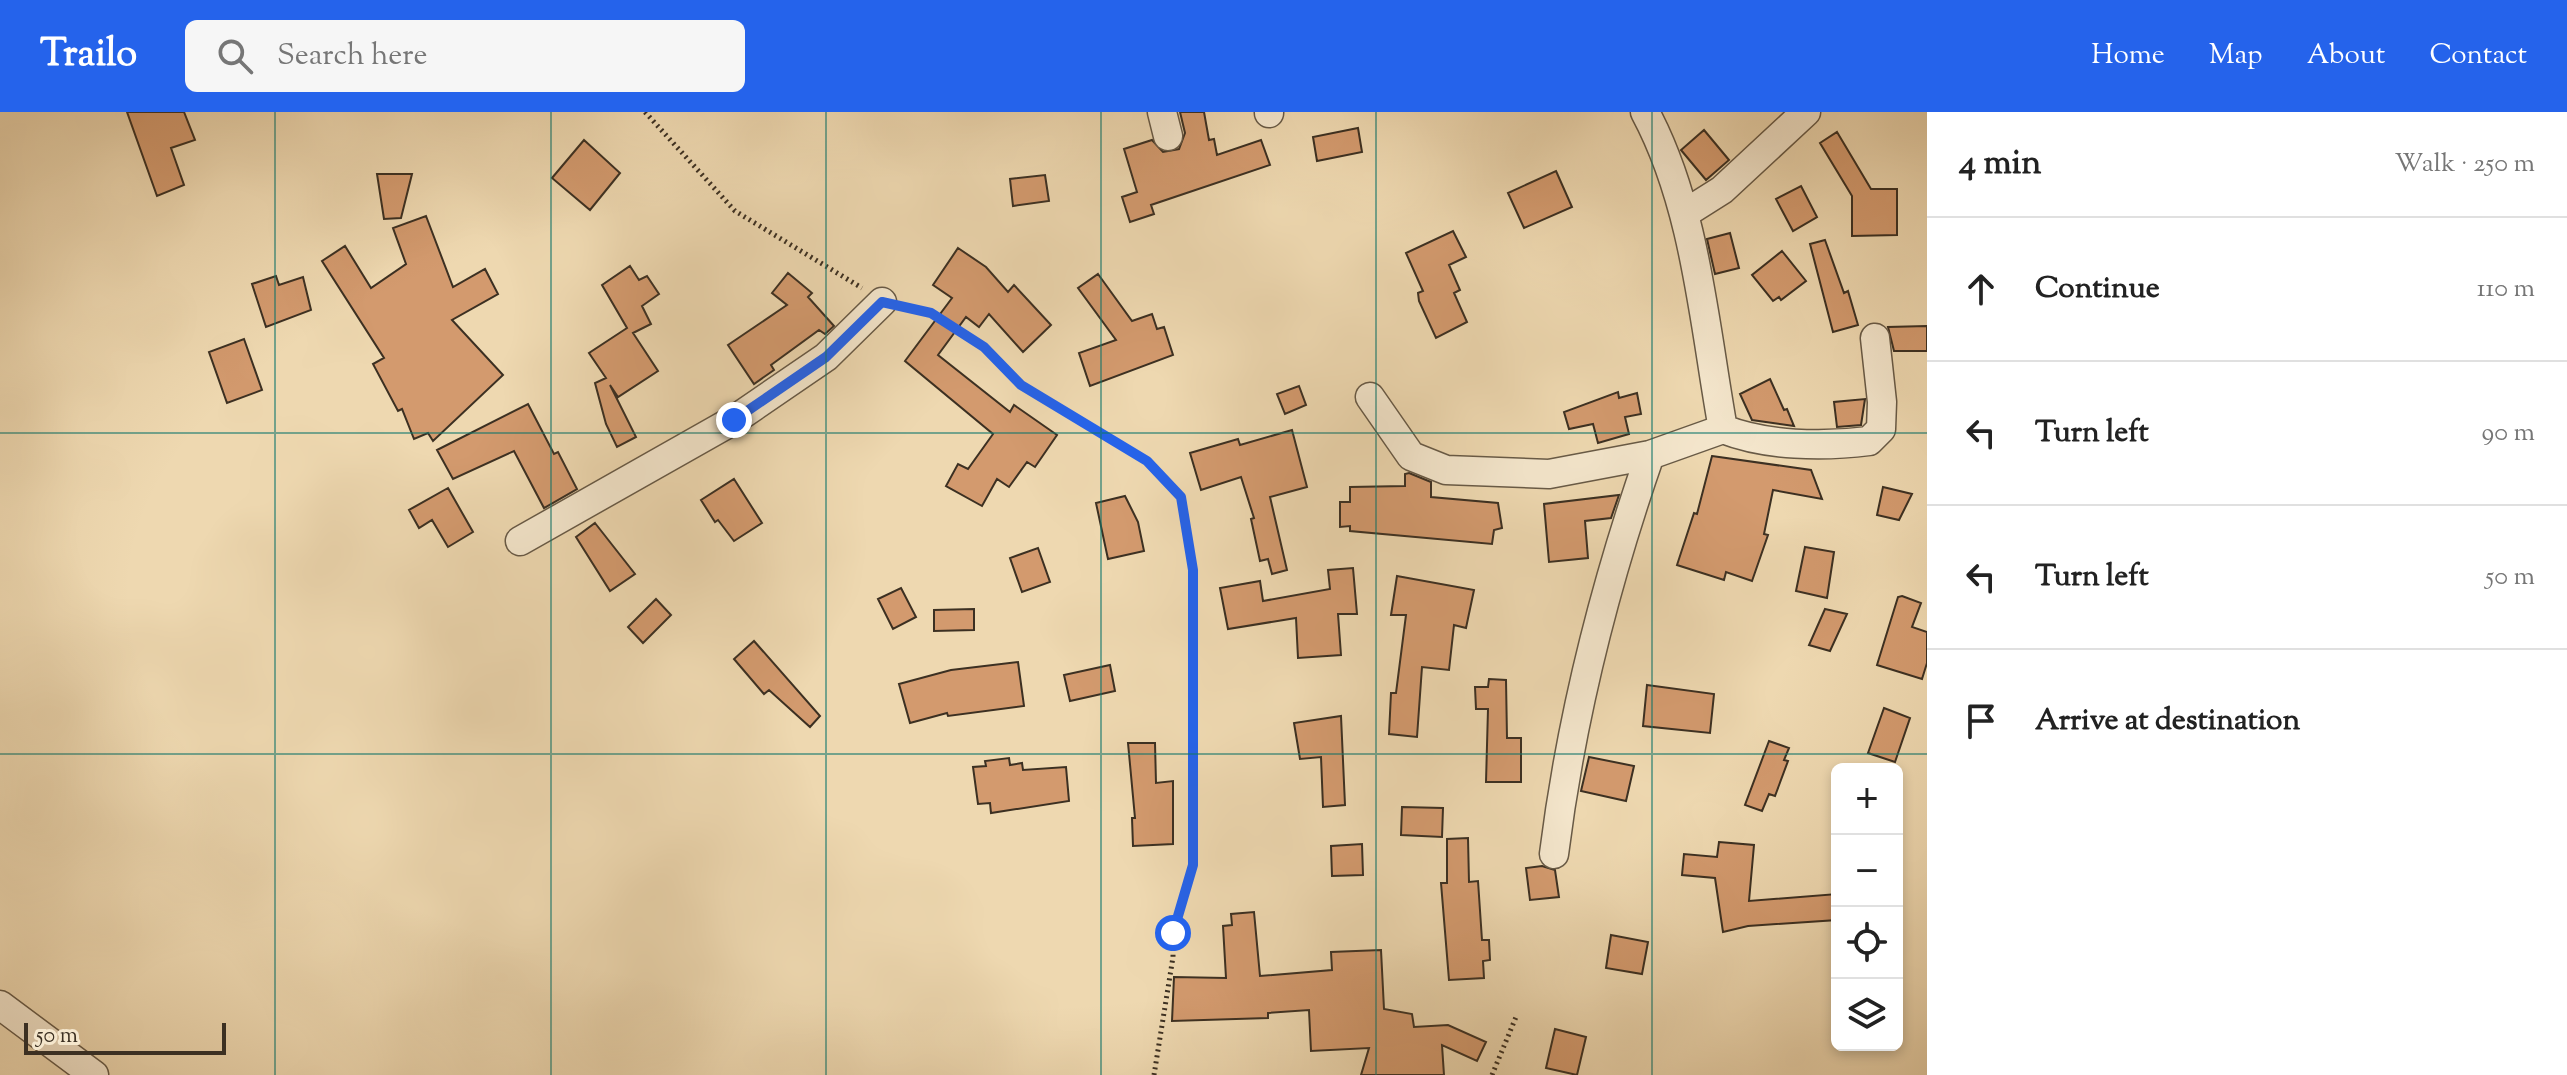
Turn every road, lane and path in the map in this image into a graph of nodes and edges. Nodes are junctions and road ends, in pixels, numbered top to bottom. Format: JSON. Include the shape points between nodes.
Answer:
{"nodes":[{"id":1,"x":645,"y":112,"type":"edge"},
{"id":2,"x":1645,"y":112,"type":"edge"},
{"id":3,"x":1806,"y":112,"type":"edge"},
{"id":4,"x":1684,"y":214,"type":"junction"},
{"id":5,"x":882,"y":302,"type":"junction"},
{"id":6,"x":1875,"y":338,"type":"dead end"},
{"id":7,"x":1370,"y":397,"type":"dead end"},
{"id":8,"x":1723,"y":429,"type":"junction"},
{"id":9,"x":1650,"y":455,"type":"junction"},
{"id":10,"x":520,"y":541,"type":"dead end"},
{"id":11,"x":1554,"y":854,"type":"dead end"},
{"id":12,"x":0,"y":1005,"type":"edge"},
{"id":13,"x":1516,"y":1017,"type":"dead end"},
{"id":14,"x":94,"y":1075,"type":"edge"},
{"id":15,"x":1154,"y":1075,"type":"edge"},
{"id":16,"x":1492,"y":1075,"type":"edge"}],
"edges":[{"from":1,"to":5,"type":"path","via":[[735,211]]},
{"from":2,"to":4,"type":"street","via":[[1663,145]]},
{"from":3,"to":4,"type":"street","via":[[1722,190]]},
{"from":4,"to":8,"type":"street"},
{"from":5,"to":10,"type":"street","via":[[826,357],[734,420]]},
{"from":5,"to":15,"type":"path","via":[[931,313],[984,347],[1021,385],[1147,461],[1181,497],[1193,570],[1193,865],[1173,933]]},
{"from":6,"to":8,"type":"street","via":[[1881,429],[1869,441],[1789,442]]},
{"from":7,"to":9,"type":"street","via":[[1411,456],[1446,470],[1549,474]]},
{"from":8,"to":9,"type":"street"},
{"from":9,"to":11,"type":"street","via":[[1605,596],[1563,780]]},
{"from":12,"to":14,"type":"street"},
{"from":13,"to":16,"type":"path"}]}
